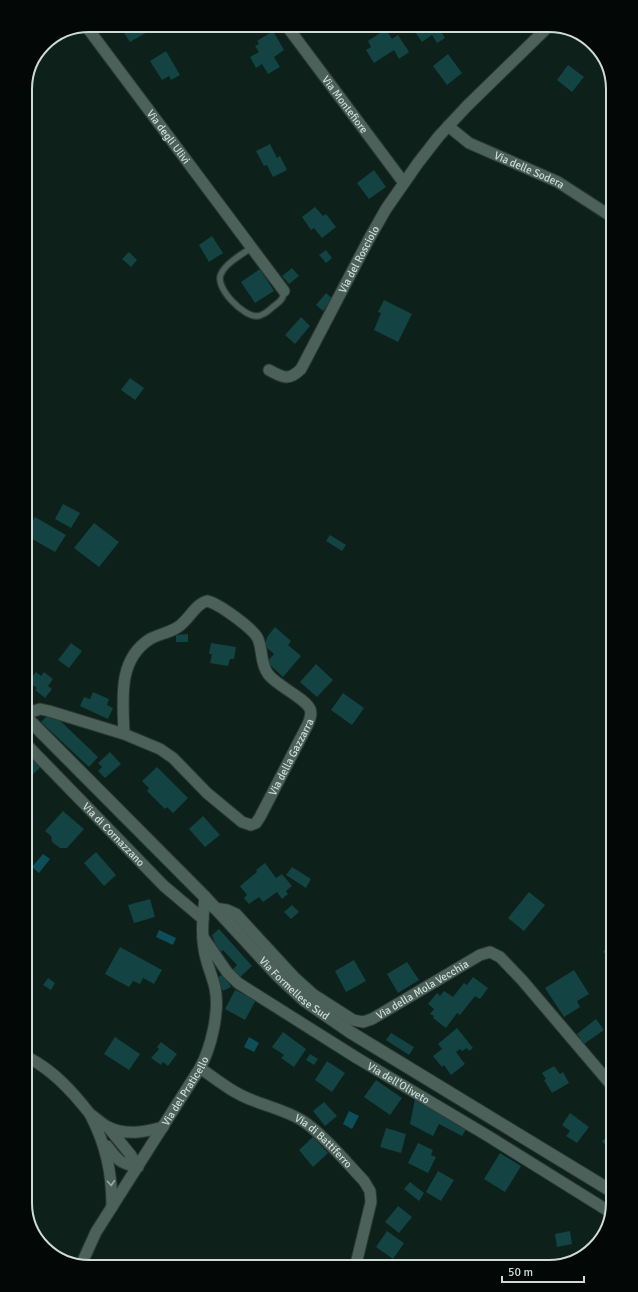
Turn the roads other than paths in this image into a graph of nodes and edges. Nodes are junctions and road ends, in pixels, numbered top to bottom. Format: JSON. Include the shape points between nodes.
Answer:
{"nodes":[{"id":1,"x":90,"y":32,"type":"edge"},
{"id":2,"x":291,"y":32,"type":"edge"},
{"id":3,"x":543,"y":32,"type":"edge"},
{"id":4,"x":448,"y":126,"type":"junction"},
{"id":5,"x":404,"y":183,"type":"junction"},
{"id":6,"x":606,"y":213,"type":"edge"},
{"id":7,"x":251,"y":248,"type":"junction"},
{"id":8,"x":284,"y":291,"type":"joint"},
{"id":9,"x":269,"y":370,"type":"dead end"},
{"id":10,"x":32,"y":712,"type":"edge"},
{"id":11,"x":32,"y":723,"type":"edge"},
{"id":12,"x":124,"y":734,"type":"junction"},
{"id":13,"x":32,"y":750,"type":"edge"},
{"id":14,"x":205,"y":897,"type":"junction"},
{"id":15,"x":214,"y":908,"type":"junction"},
{"id":16,"x":203,"y":919,"type":"junction"},
{"id":17,"x":203,"y":937,"type":"junction"},
{"id":18,"x":32,"y":1060,"type":"edge"},
{"id":19,"x":200,"y":1068,"type":"junction"},
{"id":20,"x":606,"y":1080,"type":"edge"},
{"id":21,"x":90,"y":1114,"type":"junction"},
{"id":22,"x":107,"y":1126,"type":"junction"},
{"id":23,"x":163,"y":1127,"type":"junction"},
{"id":24,"x":101,"y":1138,"type":"junction"},
{"id":25,"x":138,"y":1167,"type":"junction"},
{"id":26,"x":606,"y":1188,"type":"edge"},
{"id":27,"x":112,"y":1208,"type":"junction"},
{"id":28,"x":606,"y":1209,"type":"edge"},
{"id":29,"x":84,"y":1260,"type":"edge"},
{"id":30,"x":357,"y":1260,"type":"edge"}],
"edges":[{"from":1,"to":7,"type":"street","name":"Via degli Ulivi"},
{"from":2,"to":5,"type":"street","name":"Via Montefiore"},
{"from":3,"to":4,"type":"street","name":"Via del Rosciolo"},
{"from":4,"to":5,"type":"street","name":"Via del Rosciolo"},
{"from":4,"to":6,"type":"street","name":"Via delle Sodera","via":[[469,142],[558,182]]},
{"from":5,"to":9,"type":"street","name":"Via del Rosciolo","via":[[358,259],[303,367],[290,377],[282,377]]},
{"from":7,"to":8,"type":"street","name":"Via degli Ulivi"},
{"from":7,"to":8,"type":"lane","name":"Via degli Ulivi","via":[[220,275],[220,281],[229,297],[242,311],[259,316],[282,300]]},
{"from":10,"to":12,"type":"street","name":"Via della Gazzarra","via":[[40,709],[49,711]]},
{"from":11,"to":14,"type":"street","name":"Via Formellese Sud"},
{"from":12,"to":12,"type":"street","name":"Via della Gazzarra","via":[[164,751],[207,793],[242,822],[251,825],[260,817],[308,724],[310,712],[307,705],[267,672],[254,633],[216,604],[208,601],[200,605],[177,628],[146,642],[132,658],[123,681]]},
{"from":13,"to":16,"type":"street","name":"Via di Cornazzano","via":[[158,880]]},
{"from":14,"to":15,"type":"street","name":"Via Formellese Sud"},
{"from":14,"to":16,"type":"street","name":"Via del Praticello"},
{"from":15,"to":20,"type":"street","name":"Via della Mola Vecchia","via":[[236,914],[300,983],[357,1022],[372,1019],[480,955],[493,953],[522,980]]},
{"from":15,"to":26,"type":"street","name":"Via Formellese Sud","via":[[277,975],[310,1004],[350,1032]]},
{"from":16,"to":17,"type":"street","name":"Via del Praticello"},
{"from":17,"to":19,"type":"street","name":"Via del Praticello","via":[[216,1005],[209,1045]]},
{"from":17,"to":28,"type":"street","name":"Via dell'Oliveto","via":[[227,972],[238,983]]},
{"from":18,"to":21,"type":"street","via":[[61,1082]]},
{"from":19,"to":23,"type":"street","name":"Via del Praticello"},
{"from":19,"to":30,"type":"street","name":"Via di Battiferro","via":[[246,1098],[303,1121],[364,1181],[370,1191],[371,1202]]},
{"from":21,"to":22,"type":"street"},
{"from":21,"to":24,"type":"street"},
{"from":22,"to":23,"type":"street","via":[[118,1131],[134,1132]]},
{"from":22,"to":25,"type":"street"},
{"from":23,"to":25,"type":"street","name":"Via del Praticello"},
{"from":24,"to":25,"type":"street","via":[[119,1161]]},
{"from":24,"to":27,"type":"street","one_way":true,"via":[[110,1167]]},
{"from":25,"to":27,"type":"street","name":"Via del Praticello"},
{"from":27,"to":29,"type":"street","name":"Via del Praticello","via":[[92,1240]]}]}
